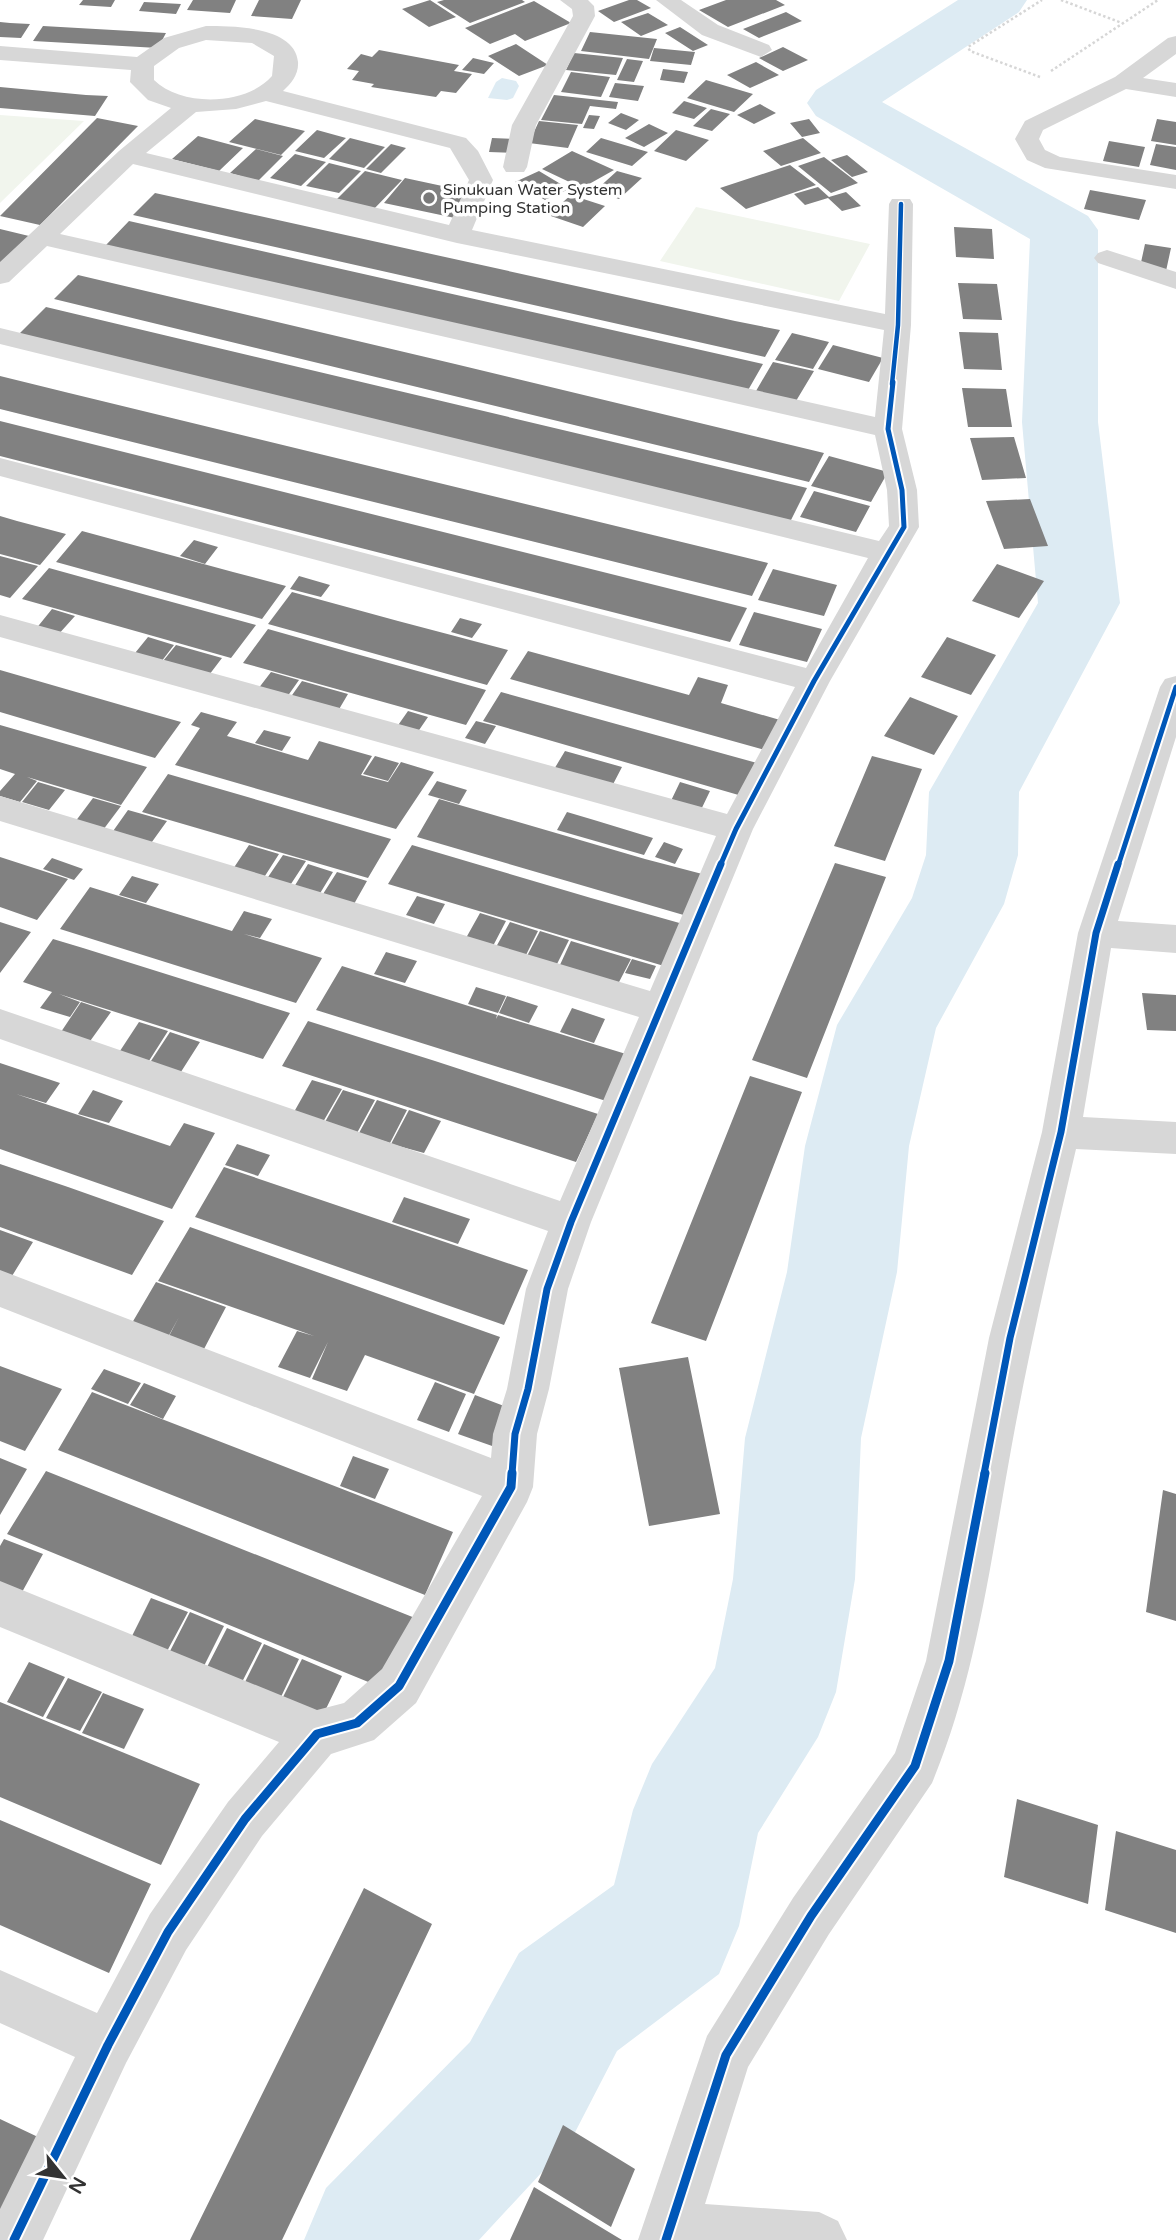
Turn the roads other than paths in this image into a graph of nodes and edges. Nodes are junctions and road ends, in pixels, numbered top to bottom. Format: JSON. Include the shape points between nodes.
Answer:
{"nodes":[{"id":1,"x":610,"y":0,"type":"edge"},
{"id":2,"x":667,"y":0,"type":"edge"},
{"id":3,"x":577,"y":3,"type":"edge"},
{"id":4,"x":1176,"y":43,"type":"edge"},
{"id":5,"x":761,"y":50,"type":"dead end"},
{"id":6,"x":0,"y":52,"type":"edge"},
{"id":7,"x":143,"y":64,"type":"junction"},
{"id":8,"x":1123,"y":82,"type":"junction"},
{"id":9,"x":1176,"y":90,"type":"edge"},
{"id":10,"x":263,"y":93,"type":"junction"},
{"id":11,"x":190,"y":105,"type":"junction"},
{"id":12,"x":128,"y":156,"type":"junction"},
{"id":13,"x":515,"y":166,"type":"dead end"},
{"id":14,"x":1176,"y":182,"type":"edge"},
{"id":15,"x":901,"y":204,"type":"dead end"},
{"id":16,"x":457,"y":235,"type":"junction"},
{"id":17,"x":40,"y":237,"type":"junction"},
{"id":18,"x":1107,"y":258,"type":"dead end"},
{"id":19,"x":0,"y":276,"type":"edge"},
{"id":20,"x":1176,"y":281,"type":"edge"},
{"id":21,"x":898,"y":325,"type":"junction"},
{"id":22,"x":0,"y":336,"type":"edge"},
{"id":23,"x":888,"y":429,"type":"junction"},
{"id":24,"x":0,"y":467,"type":"edge"},
{"id":25,"x":886,"y":553,"type":"junction"},
{"id":26,"x":0,"y":626,"type":"edge"},
{"id":27,"x":814,"y":681,"type":"junction"},
{"id":28,"x":1176,"y":687,"type":"edge"},
{"id":29,"x":1163,"y":773,"type":"edge"},
{"id":30,"x":0,"y":808,"type":"edge"},
{"id":31,"x":736,"y":829,"type":"junction"},
{"id":32,"x":1096,"y":933,"type":"junction"},
{"id":33,"x":1176,"y":939,"type":"edge"},
{"id":34,"x":661,"y":1009,"type":"junction"},
{"id":35,"x":0,"y":1024,"type":"edge"},
{"id":36,"x":1061,"y":1132,"type":"junction"},
{"id":37,"x":1176,"y":1138,"type":"edge"},
{"id":38,"x":570,"y":1222,"type":"junction"},
{"id":39,"x":0,"y":1288,"type":"edge"},
{"id":40,"x":511,"y":1487,"type":"junction"},
{"id":41,"x":0,"y":1604,"type":"edge"},
{"id":42,"x":317,"y":1734,"type":"junction"},
{"id":43,"x":0,"y":1996,"type":"edge"},
{"id":44,"x":108,"y":2045,"type":"junction"},
{"id":45,"x":668,"y":2235,"type":"edge"},
{"id":46,"x":14,"y":2240,"type":"edge"},
{"id":47,"x":819,"y":2240,"type":"edge"}],
"edges":[{"from":1,"to":3,"type":"street"},
{"from":2,"to":5,"type":"street","via":[[710,30]]},
{"from":3,"to":13,"type":"street","via":[[584,16],[524,125]]},
{"from":4,"to":8,"type":"street"},
{"from":6,"to":7,"type":"street"},
{"from":7,"to":10,"type":"street","via":[[156,50],[178,39],[206,33],[255,36],[283,51],[288,62],[278,84]]},
{"from":7,"to":11,"type":"street","via":[[142,82],[159,97]]},
{"from":8,"to":9,"type":"street"},
{"from":8,"to":14,"type":"street","via":[[1033,126],[1027,139],[1036,155],[1054,163]]},
{"from":10,"to":11,"type":"street","via":[[241,101]]},
{"from":10,"to":16,"type":"street","via":[[458,143],[481,180]]},
{"from":11,"to":12,"type":"street"},
{"from":12,"to":16,"type":"street"},
{"from":12,"to":17,"type":"street"},
{"from":15,"to":21,"type":"street"},
{"from":16,"to":21,"type":"street"},
{"from":17,"to":19,"type":"street"},
{"from":17,"to":23,"type":"street"},
{"from":18,"to":20,"type":"street"},
{"from":21,"to":23,"type":"street"},
{"from":22,"to":25,"type":"street"},
{"from":23,"to":25,"type":"street","via":[[902,490],[904,527]]},
{"from":24,"to":27,"type":"street"},
{"from":25,"to":27,"type":"street"},
{"from":26,"to":31,"type":"street"},
{"from":27,"to":31,"type":"street"},
{"from":28,"to":29,"type":"street"},
{"from":29,"to":32,"type":"street"},
{"from":30,"to":34,"type":"street"},
{"from":31,"to":34,"type":"street"},
{"from":32,"to":33,"type":"street"},
{"from":32,"to":36,"type":"street"},
{"from":34,"to":38,"type":"street"},
{"from":35,"to":38,"type":"street"},
{"from":36,"to":37,"type":"street"},
{"from":36,"to":45,"type":"street","via":[[1010,1338],[949,1661],[915,1766],[811,1916],[726,2055]]},
{"from":38,"to":40,"type":"street","via":[[547,1289],[515,1434]]},
{"from":39,"to":40,"type":"street"},
{"from":40,"to":42,"type":"street","via":[[399,1686],[357,1723]]},
{"from":41,"to":42,"type":"street"},
{"from":42,"to":44,"type":"street","via":[[245,1819],[168,1932]]},
{"from":43,"to":44,"type":"street"},
{"from":44,"to":46,"type":"street"},
{"from":45,"to":47,"type":"street"}]}
